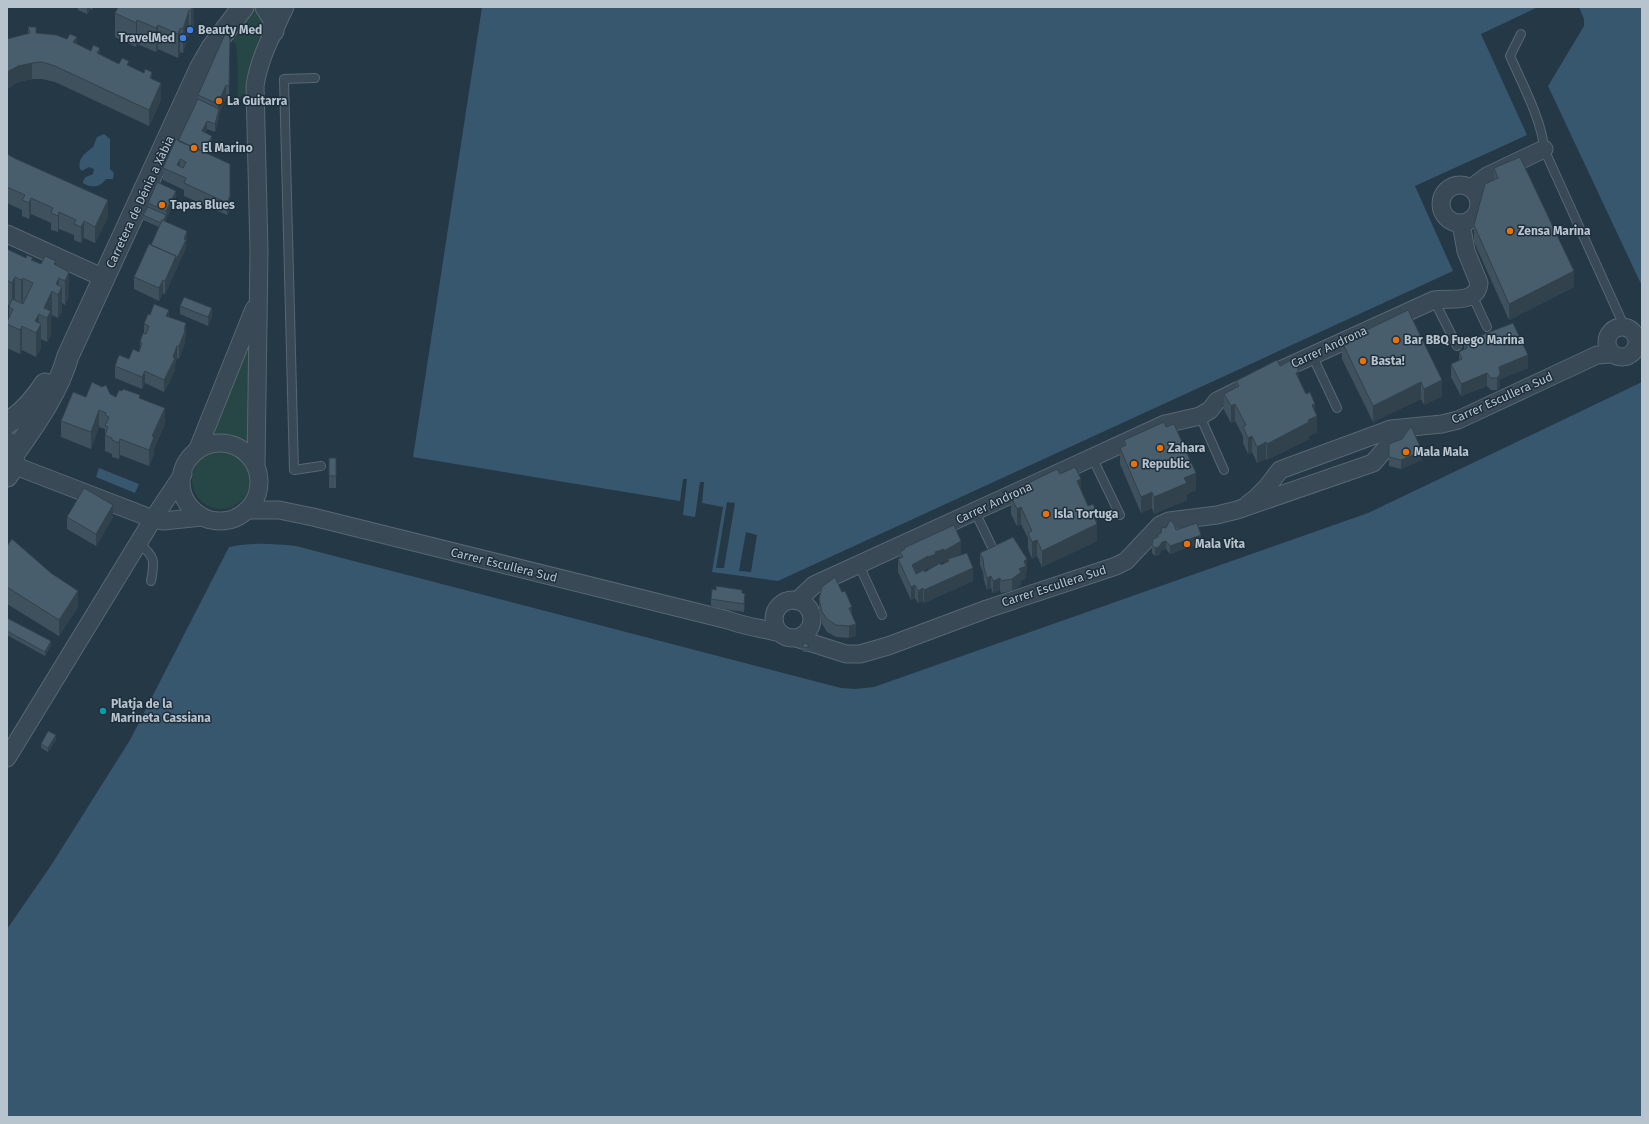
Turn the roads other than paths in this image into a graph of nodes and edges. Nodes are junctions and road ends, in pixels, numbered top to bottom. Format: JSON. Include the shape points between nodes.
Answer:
{"nodes":[{"id":1,"x":266,"y":7,"type":"edge"},
{"id":2,"x":285,"y":7,"type":"edge"},
{"id":3,"x":240,"y":8,"type":"edge"},
{"id":4,"x":273,"y":31,"type":"junction"},
{"id":5,"x":1521,"y":34,"type":"dead end"},
{"id":6,"x":315,"y":78,"type":"dead end"},
{"id":7,"x":1544,"y":149,"type":"junction"},
{"id":8,"x":1471,"y":188,"type":"junction"},
{"id":9,"x":1461,"y":223,"type":"junction"},
{"id":10,"x":7,"y":234,"type":"edge"},
{"id":11,"x":104,"y":278,"type":"junction"},
{"id":12,"x":1472,"y":295,"type":"junction"},
{"id":13,"x":258,"y":299,"type":"junction"},
{"id":14,"x":1434,"y":300,"type":"junction"},
{"id":15,"x":1487,"y":327,"type":"dead end"},
{"id":16,"x":1625,"y":328,"type":"junction"},
{"id":17,"x":1457,"y":346,"type":"dead end"},
{"id":18,"x":1605,"y":351,"type":"junction"},
{"id":19,"x":1312,"y":355,"type":"junction"},
{"id":20,"x":68,"y":356,"type":"junction"},
{"id":21,"x":1337,"y":408,"type":"dead end"},
{"id":22,"x":1200,"y":416,"type":"junction"},
{"id":23,"x":7,"y":423,"type":"edge"},
{"id":24,"x":1402,"y":429,"type":"junction"},
{"id":25,"x":1372,"y":437,"type":"junction"},
{"id":26,"x":197,"y":451,"type":"junction"},
{"id":27,"x":1380,"y":454,"type":"junction"},
{"id":28,"x":1092,"y":457,"type":"junction"},
{"id":29,"x":10,"y":460,"type":"edge"},
{"id":30,"x":321,"y":466,"type":"dead end"},
{"id":31,"x":256,"y":467,"type":"junction"},
{"id":32,"x":1224,"y":470,"type":"dead end"},
{"id":33,"x":183,"y":474,"type":"junction"},
{"id":34,"x":258,"y":490,"type":"junction"},
{"id":35,"x":248,"y":510,"type":"junction"},
{"id":36,"x":279,"y":510,"type":"junction"},
{"id":37,"x":1237,"y":510,"type":"junction"},
{"id":38,"x":975,"y":512,"type":"junction"},
{"id":39,"x":1120,"y":515,"type":"dead end"},
{"id":40,"x":202,"y":517,"type":"junction"},
{"id":41,"x":152,"y":519,"type":"junction"},
{"id":42,"x":138,"y":543,"type":"junction"},
{"id":43,"x":992,"y":547,"type":"edge"},
{"id":44,"x":859,"y":565,"type":"junction"},
{"id":45,"x":151,"y":581,"type":"dead end"},
{"id":46,"x":797,"y":601,"type":"junction"},
{"id":47,"x":776,"y":613,"type":"junction"},
{"id":48,"x":882,"y":615,"type":"dead end"},
{"id":49,"x":728,"y":620,"type":"junction"},
{"id":50,"x":812,"y":623,"type":"junction"},
{"id":51,"x":788,"y":636,"type":"junction"},
{"id":52,"x":860,"y":654,"type":"junction"},
{"id":53,"x":7,"y":758,"type":"edge"}],
"edges":[{"from":1,"to":4,"type":"street","via":[[274,19]]},
{"from":2,"to":4,"type":"street"},
{"from":3,"to":11,"type":"street","name":"Carretera de Dénia a Xàbia","via":[[200,69]]},
{"from":4,"to":13,"type":"street","via":[[259,65],[255,86]]},
{"from":5,"to":7,"type":"lane","via":[[1510,56],[1539,123]]},
{"from":6,"to":30,"type":"lane","via":[[284,78],[294,470]]},
{"from":7,"to":8,"type":"street","via":[[1487,176]]},
{"from":7,"to":16,"type":"lane"},
{"from":8,"to":9,"type":"street","via":[[1478,197],[1479,209],[1472,218]]},
{"from":8,"to":9,"type":"street","via":[[1466,185],[1454,186],[1442,198],[1446,215],[1450,220]]},
{"from":9,"to":12,"type":"street","via":[[1466,251],[1479,283],[1479,288]]},
{"from":10,"to":11,"type":"street"},
{"from":11,"to":20,"type":"street","name":"Carretera de Dénia a Xàbia"},
{"from":12,"to":14,"type":"street","name":"Carrer Androna","via":[[1459,299]]},
{"from":12,"to":15,"type":"lane"},
{"from":13,"to":26,"type":"street"},
{"from":13,"to":31,"type":"street"},
{"from":14,"to":17,"type":"lane"},
{"from":14,"to":19,"type":"street","name":"Carrer Androna"},
{"from":16,"to":18,"type":"street","via":[[1620,327],[1612,331],[1607,338]]},
{"from":16,"to":18,"type":"street","via":[[1636,337],[1634,350],[1622,357]]},
{"from":18,"to":24,"type":"street","name":"Carrer Escullera Sud","via":[[1458,420]]},
{"from":19,"to":21,"type":"lane"},
{"from":19,"to":22,"type":"street","name":"Carrer Androna","via":[[1223,397]]},
{"from":20,"to":23,"type":"street","name":"Carretera de Dénia a Xàbia","via":[[37,396]]},
{"from":20,"to":29,"type":"street","name":"Carretera de Dénia a Xàbia","via":[[57,386]]},
{"from":22,"to":28,"type":"street","name":"Carrer Androna","via":[[1165,424]]},
{"from":22,"to":32,"type":"lane"},
{"from":24,"to":25,"type":"street","name":"Carrer Escullera Sud","via":[[1391,429]]},
{"from":24,"to":27,"type":"street","name":"Carrer Escullera Sud"},
{"from":25,"to":27,"type":"street","via":[[1378,443]]},
{"from":25,"to":37,"type":"street","name":"Carrer Escullera Sud","via":[[1280,470],[1256,498]]},
{"from":26,"to":31,"type":"street","via":[[219,443],[230,444],[241,449]]},
{"from":26,"to":33,"type":"street","via":[[185,466]]},
{"from":27,"to":37,"type":"street","name":"Carrer Escullera Sud","via":[[1373,463]]},
{"from":28,"to":38,"type":"street","name":"Carrer Androna"},
{"from":28,"to":39,"type":"lane"},
{"from":29,"to":41,"type":"street"},
{"from":31,"to":34,"type":"street","via":[[259,478]]},
{"from":33,"to":40,"type":"street","via":[[182,487],[185,499]]},
{"from":33,"to":41,"type":"street"},
{"from":34,"to":35,"type":"street","via":[[255,501]]},
{"from":34,"to":36,"type":"street"},
{"from":35,"to":36,"type":"street","name":"Carrer Escullera Sud"},
{"from":35,"to":40,"type":"street","via":[[231,520]]},
{"from":36,"to":49,"type":"street","name":"Carrer Escullera Sud"},
{"from":37,"to":52,"type":"street","name":"Carrer Escullera Sud","via":[[1169,520],[1160,525],[1126,561],[1116,566]]},
{"from":38,"to":43,"type":"lane"},
{"from":38,"to":44,"type":"street","name":"Carrer Androna"},
{"from":40,"to":41,"type":"street","via":[[163,521]]},
{"from":41,"to":42,"type":"street"},
{"from":42,"to":45,"type":"lane","via":[[150,553],[154,563]]},
{"from":42,"to":53,"type":"street"},
{"from":44,"to":46,"type":"street","name":"Carrer Androna","via":[[814,585]]},
{"from":44,"to":48,"type":"lane"},
{"from":46,"to":47,"type":"street","via":[[782,604]]},
{"from":46,"to":50,"type":"street","via":[[803,603],[811,612]]},
{"from":47,"to":49,"type":"street","name":"Carrer Escullera Sud","via":[[759,621]]},
{"from":47,"to":51,"type":"street","via":[[775,624]]},
{"from":49,"to":51,"type":"street","name":"Carrer Escullera Sud"},
{"from":50,"to":51,"type":"street","via":[[806,633]]},
{"from":50,"to":52,"type":"street","via":[[833,645]]},
{"from":51,"to":52,"type":"street","name":"Carrer Escullera Sud","via":[[846,654]]}]}
